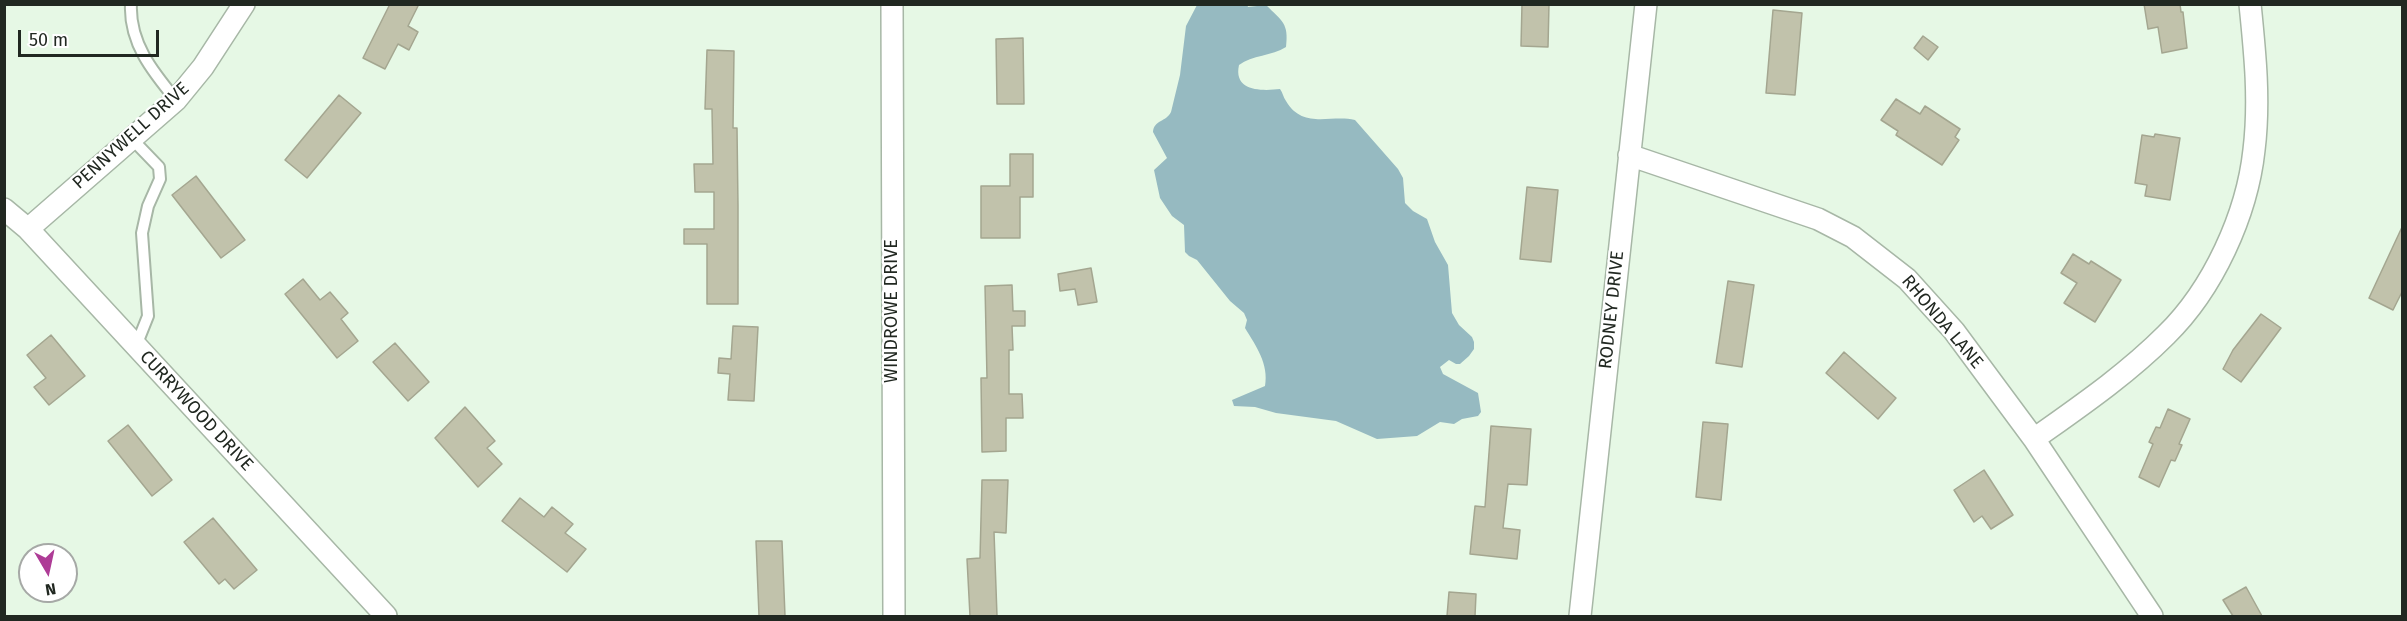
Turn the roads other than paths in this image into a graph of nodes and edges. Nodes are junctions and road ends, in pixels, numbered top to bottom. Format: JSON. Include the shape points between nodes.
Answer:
{"nodes":[{"id":1,"x":131,"y":4,"type":"edge"},
{"id":2,"x":244,"y":4,"type":"edge"},
{"id":3,"x":892,"y":4,"type":"edge"},
{"id":4,"x":1646,"y":4,"type":"edge"},
{"id":5,"x":2250,"y":4,"type":"edge"},
{"id":6,"x":176,"y":100,"type":"junction"},
{"id":7,"x":132,"y":139,"type":"junction"},
{"id":8,"x":1629,"y":155,"type":"junction"},
{"id":9,"x":4,"y":209,"type":"edge"},
{"id":10,"x":28,"y":229,"type":"junction"},
{"id":11,"x":136,"y":346,"type":"junction"},
{"id":12,"x":2034,"y":439,"type":"junction"},
{"id":13,"x":386,"y":616,"type":"edge"},
{"id":14,"x":894,"y":616,"type":"edge"},
{"id":15,"x":1580,"y":616,"type":"edge"},
{"id":16,"x":2152,"y":616,"type":"edge"}],
"edges":[{"from":1,"to":6,"type":"lane","via":[[134,35],[140,50]]},
{"from":2,"to":6,"type":"street","name":"PENNYWELL DRIVE","via":[[203,68]]},
{"from":3,"to":14,"type":"street","name":"WINDROWE DRIVE"},
{"from":4,"to":8,"type":"street","name":"RODNEY DRIVE"},
{"from":5,"to":12,"type":"street","via":[[2256,72],[2254,151],[2232,231],[2212,276],[2187,313],[2166,335],[2108,386]]},
{"from":6,"to":7,"type":"street","name":"PENNYWELL DRIVE"},
{"from":7,"to":10,"type":"street","name":"PENNYWELL DRIVE"},
{"from":7,"to":11,"type":"lane","via":[[159,168],[160,178],[142,234],[148,316]]},
{"from":8,"to":12,"type":"street","name":"RHONDA LANE","via":[[1818,219],[1869,248],[1907,279],[1937,311]]},
{"from":8,"to":15,"type":"street","name":"RODNEY DRIVE"},
{"from":9,"to":10,"type":"street","name":"CURRYWOOD DRIVE"},
{"from":10,"to":11,"type":"street","name":"CURRYWOOD DRIVE"},
{"from":11,"to":13,"type":"street","name":"CURRYWOOD DRIVE"},
{"from":12,"to":16,"type":"street","name":"RHONDA LANE"}]}
